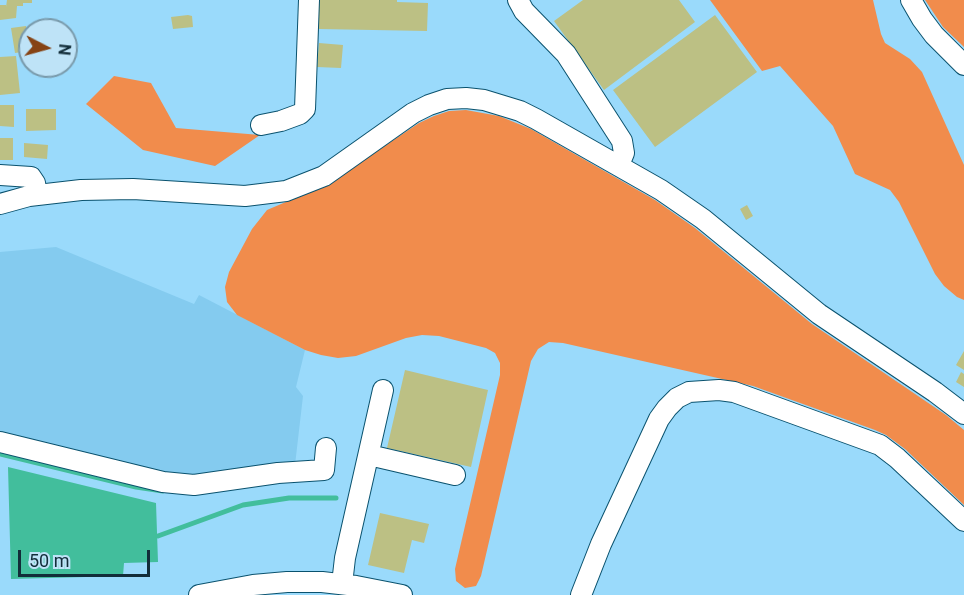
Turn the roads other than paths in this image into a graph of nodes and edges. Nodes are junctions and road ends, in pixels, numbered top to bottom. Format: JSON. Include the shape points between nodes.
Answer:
{"nodes":[{"id":1,"x":309,"y":0,"type":"edge"},
{"id":2,"x":911,"y":0,"type":"edge"},
{"id":3,"x":525,"y":2,"type":"edge"},
{"id":4,"x":964,"y":65,"type":"edge"},
{"id":5,"x":261,"y":125,"type":"dead end"},
{"id":6,"x":619,"y":165,"type":"junction"},
{"id":7,"x":0,"y":175,"type":"edge"},
{"id":8,"x":37,"y":195,"type":"junction"},
{"id":9,"x":0,"y":204,"type":"edge"},
{"id":10,"x":384,"y":390,"type":"dead end"},
{"id":11,"x":964,"y":414,"type":"edge"},
{"id":12,"x":0,"y":442,"type":"edge"},
{"id":13,"x":326,"y":448,"type":"dead end"},
{"id":14,"x":369,"y":455,"type":"junction"},
{"id":15,"x":455,"y":475,"type":"dead end"},
{"id":16,"x":964,"y":521,"type":"edge"},
{"id":17,"x":342,"y":584,"type":"junction"},
{"id":18,"x":198,"y":595,"type":"edge"},
{"id":19,"x":402,"y":595,"type":"edge"},
{"id":20,"x":581,"y":595,"type":"edge"}],
"edges":[{"from":1,"to":5,"type":"street","via":[[305,109],[281,121]]},
{"from":2,"to":4,"type":"street","via":[[934,35]]},
{"from":3,"to":6,"type":"street","via":[[534,22],[566,54],[622,141],[624,153]]},
{"from":6,"to":8,"type":"street","via":[[520,111],[466,98],[447,99],[413,113],[324,176],[286,191],[245,196],[107,189]]},
{"from":6,"to":11,"type":"street","via":[[703,219],[819,314]]},
{"from":7,"to":8,"type":"street","via":[[31,177]]},
{"from":8,"to":9,"type":"street"},
{"from":10,"to":14,"type":"street"},
{"from":12,"to":13,"type":"street","via":[[163,482],[194,485],[324,470]]},
{"from":14,"to":15,"type":"street"},
{"from":14,"to":17,"type":"street"},
{"from":16,"to":20,"type":"street","via":[[897,458],[870,441],[734,392],[689,392],[672,403],[659,419]]},
{"from":17,"to":18,"type":"street","via":[[264,584]]},
{"from":17,"to":19,"type":"street"}]}
